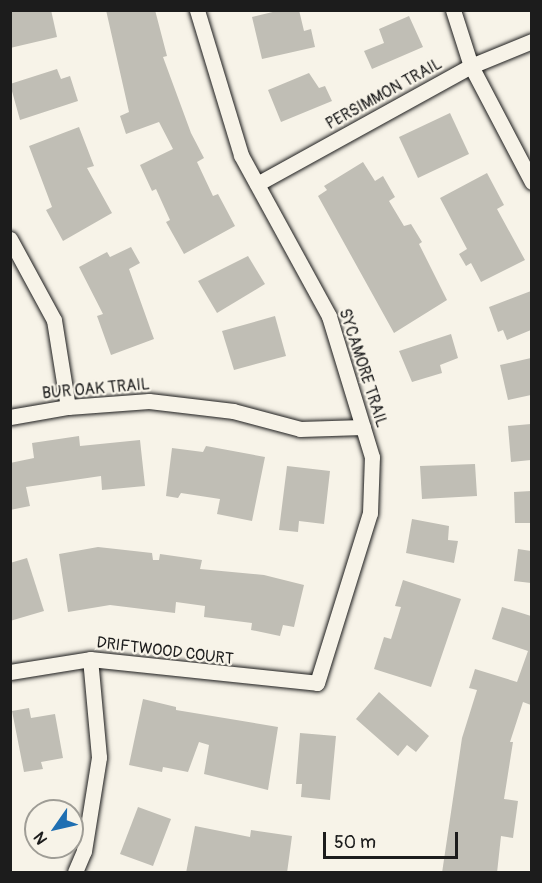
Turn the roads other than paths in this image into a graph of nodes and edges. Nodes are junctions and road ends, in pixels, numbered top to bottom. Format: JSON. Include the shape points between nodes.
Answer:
{"nodes":[{"id":1,"x":197,"y":10,"type":"edge"},
{"id":2,"x":453,"y":10,"type":"edge"},
{"id":3,"x":531,"y":41,"type":"edge"},
{"id":4,"x":471,"y":66,"type":"junction"},
{"id":5,"x":531,"y":182,"type":"edge"},
{"id":6,"x":257,"y":184,"type":"junction"},
{"id":7,"x":10,"y":239,"type":"edge"},
{"id":8,"x":68,"y":407,"type":"junction"},
{"id":9,"x":10,"y":417,"type":"edge"},
{"id":10,"x":363,"y":427,"type":"junction"},
{"id":11,"x":90,"y":659,"type":"junction"},
{"id":12,"x":10,"y":672,"type":"edge"},
{"id":13,"x":317,"y":683,"type":"joint"},
{"id":14,"x":75,"y":873,"type":"edge"}],
"edges":[{"from":1,"to":6,"type":"street","name":"SYCAMORE TRAIL","via":[[242,155]]},
{"from":2,"to":4,"type":"street"},
{"from":3,"to":4,"type":"street","name":"PERSIMMON TRAIL"},
{"from":4,"to":5,"type":"street"},
{"from":4,"to":6,"type":"street","name":"PERSIMMON TRAIL"},
{"from":6,"to":10,"type":"street","name":"SYCAMORE TRAIL","via":[[329,316]]},
{"from":7,"to":8,"type":"street","via":[[54,320]]},
{"from":8,"to":9,"type":"street","name":"BUR OAK TRAIL"},
{"from":8,"to":10,"type":"street","name":"BUR OAK TRAIL","via":[[149,401],[233,411],[300,429]]},
{"from":10,"to":13,"type":"street","name":"SYCAMORE TRAIL","via":[[372,457],[370,513]]},
{"from":11,"to":12,"type":"street","name":"DRIFTWOOD COURT"},
{"from":11,"to":13,"type":"street","name":"DRIFTWOOD COURT"},
{"from":11,"to":14,"type":"street","via":[[99,757],[84,850]]}]}
